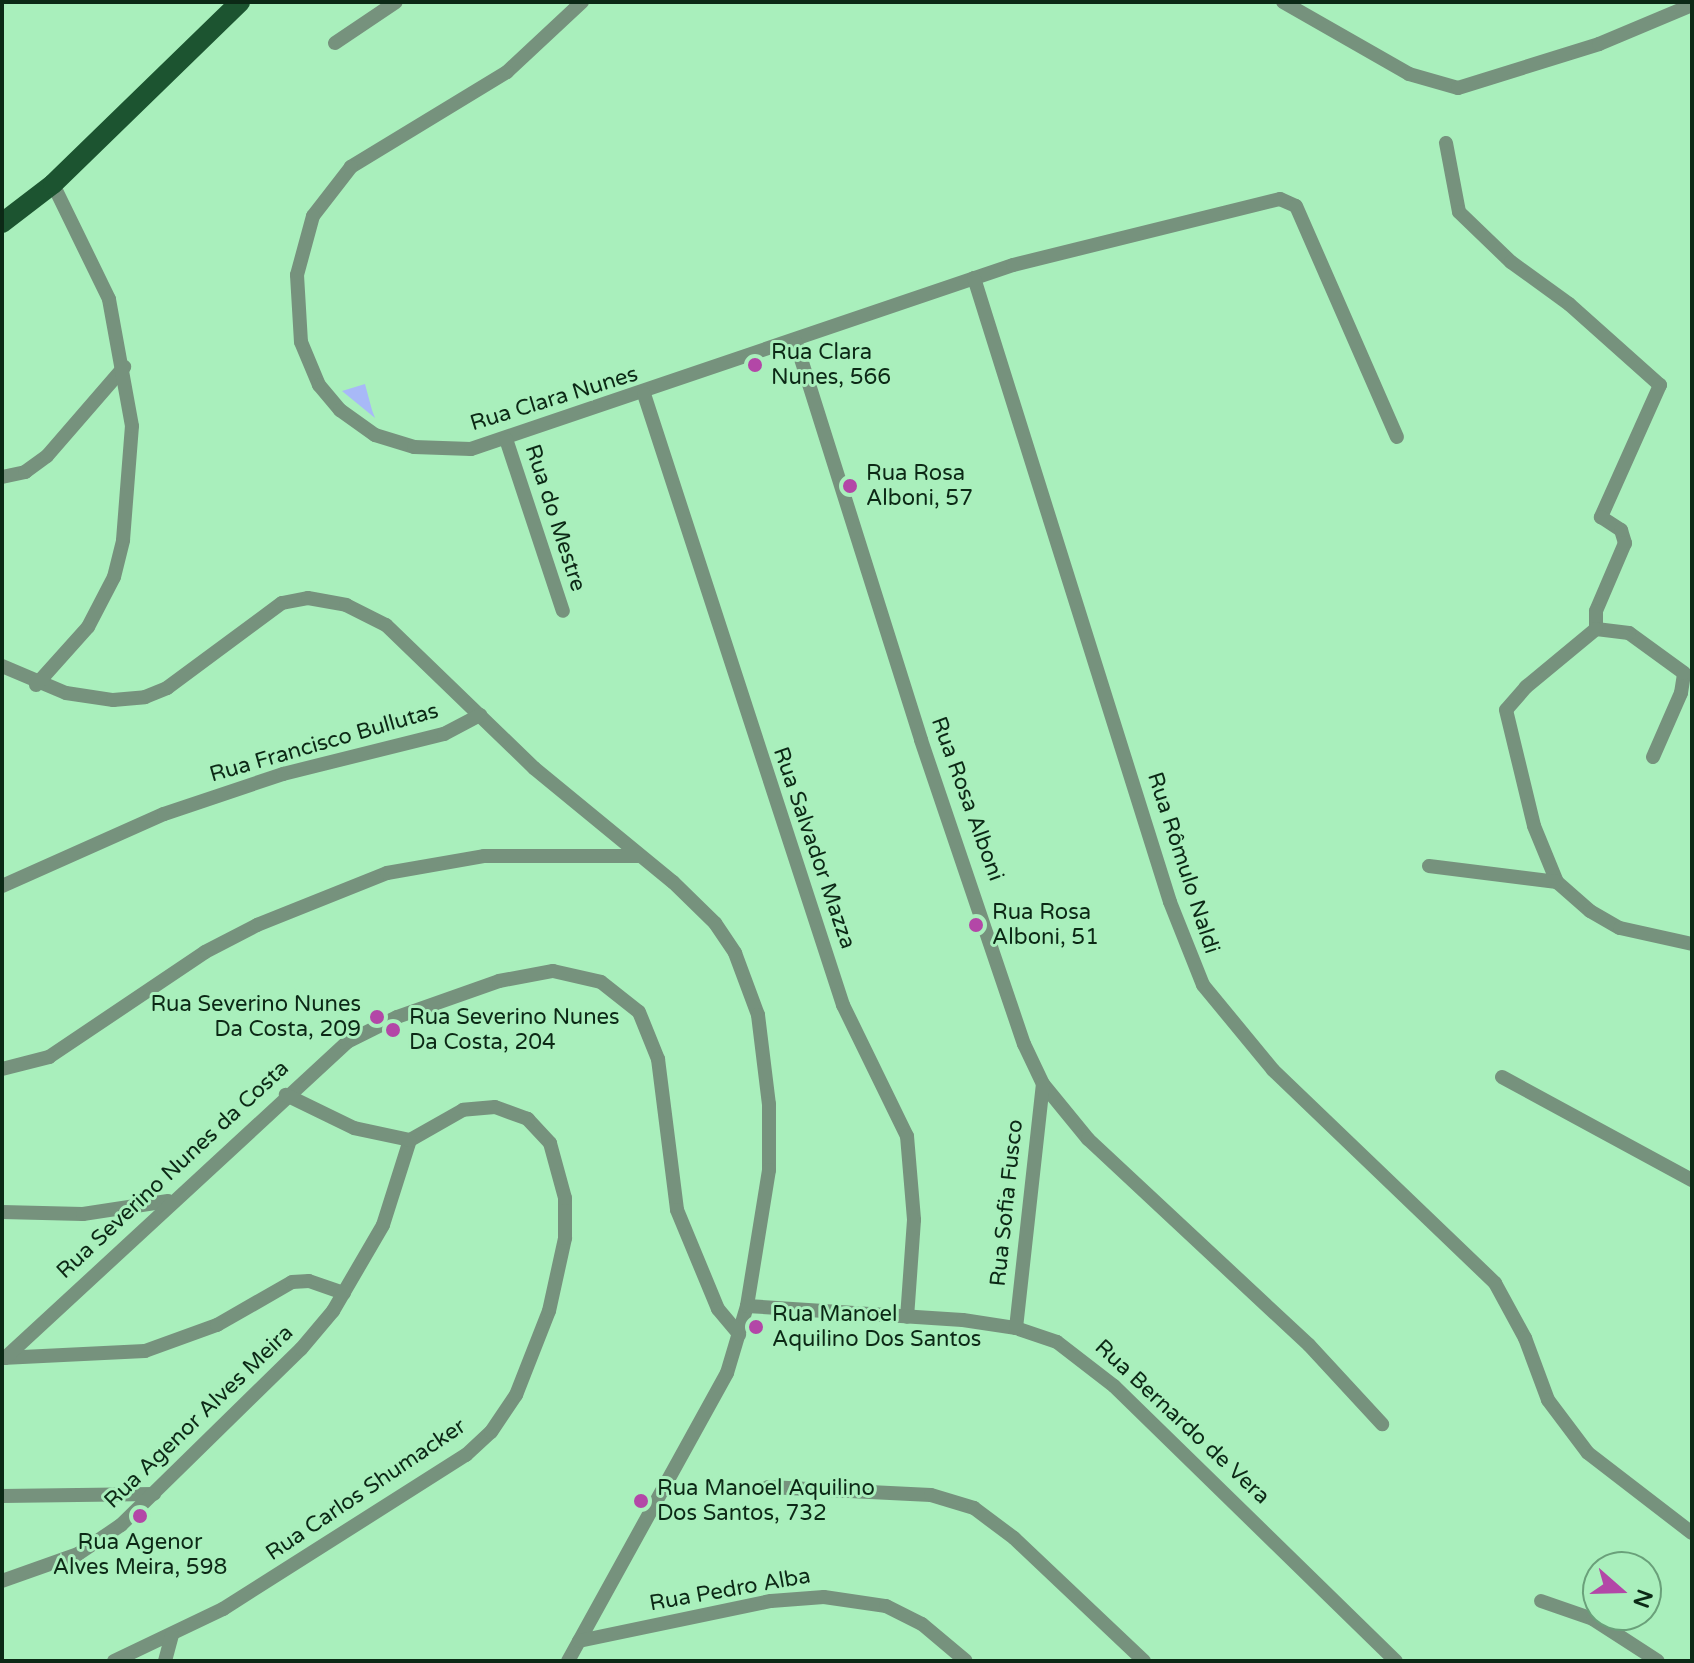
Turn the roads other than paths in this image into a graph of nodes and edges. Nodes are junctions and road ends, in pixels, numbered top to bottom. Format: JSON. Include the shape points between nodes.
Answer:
{"nodes":[{"id":1,"x":240,"y":2,"type":"edge"},
{"id":2,"x":396,"y":2,"type":"edge"},
{"id":3,"x":582,"y":2,"type":"edge"},
{"id":4,"x":1283,"y":2,"type":"edge"},
{"id":5,"x":1692,"y":5,"type":"edge"},
{"id":6,"x":335,"y":43,"type":"dead end"},
{"id":7,"x":1446,"y":143,"type":"dead end"},
{"id":8,"x":53,"y":184,"type":"junction"},
{"id":9,"x":2,"y":223,"type":"edge"},
{"id":10,"x":974,"y":278,"type":"junction"},
{"id":11,"x":796,"y":343,"type":"junction"},
{"id":12,"x":124,"y":367,"type":"junction"},
{"id":13,"x":644,"y":394,"type":"junction"},
{"id":14,"x":1397,"y":437,"type":"dead end"},
{"id":15,"x":506,"y":439,"type":"junction"},
{"id":16,"x":2,"y":477,"type":"edge"},
{"id":17,"x":563,"y":611,"type":"dead end"},
{"id":18,"x":1596,"y":629,"type":"junction"},
{"id":19,"x":2,"y":666,"type":"edge"},
{"id":20,"x":36,"y":685,"type":"junction"},
{"id":21,"x":480,"y":715,"type":"junction"},
{"id":22,"x":1653,"y":757,"type":"dead end"},
{"id":23,"x":641,"y":856,"type":"junction"},
{"id":24,"x":1429,"y":866,"type":"dead end"},
{"id":25,"x":1557,"y":882,"type":"junction"},
{"id":26,"x":2,"y":886,"type":"edge"},
{"id":27,"x":1692,"y":944,"type":"edge"},
{"id":28,"x":2,"y":1069,"type":"edge"},
{"id":29,"x":1502,"y":1077,"type":"dead end"},
{"id":30,"x":1043,"y":1084,"type":"junction"},
{"id":31,"x":286,"y":1095,"type":"junction"},
{"id":32,"x":410,"y":1140,"type":"junction"},
{"id":33,"x":1692,"y":1180,"type":"edge"},
{"id":34,"x":169,"y":1201,"type":"junction"},
{"id":35,"x":2,"y":1212,"type":"edge"},
{"id":36,"x":344,"y":1293,"type":"junction"},
{"id":37,"x":747,"y":1306,"type":"junction"},
{"id":38,"x":907,"y":1317,"type":"junction"},
{"id":39,"x":1016,"y":1328,"type":"junction"},
{"id":40,"x":739,"y":1334,"type":"junction"},
{"id":41,"x":3,"y":1358,"type":"edge"},
{"id":42,"x":1382,"y":1424,"type":"dead end"},
{"id":43,"x":768,"y":1487,"type":"dead end"},
{"id":44,"x":154,"y":1494,"type":"junction"},
{"id":45,"x":2,"y":1496,"type":"edge"},
{"id":46,"x":1692,"y":1533,"type":"edge"},
{"id":47,"x":2,"y":1581,"type":"edge"},
{"id":48,"x":1541,"y":1601,"type":"dead end"},
{"id":49,"x":172,"y":1635,"type":"junction"},
{"id":50,"x":573,"y":1651,"type":"edge"},
{"id":51,"x":1395,"y":1659,"type":"edge"},
{"id":52,"x":114,"y":1661,"type":"edge"},
{"id":53,"x":165,"y":1661,"type":"edge"},
{"id":54,"x":557,"y":1661,"type":"edge"},
{"id":55,"x":966,"y":1661,"type":"edge"},
{"id":56,"x":1144,"y":1661,"type":"edge"},
{"id":57,"x":1658,"y":1661,"type":"edge"}],
"edges":[{"from":1,"to":8,"type":"main road"},
{"from":2,"to":6,"type":"street"},
{"from":3,"to":15,"type":"street","name":"Rua Clara Nunes","via":[[507,72],[351,167],[321,201],[300,252],[301,342],[319,385],[340,410],[400,445],[471,449]]},
{"from":4,"to":5,"type":"street","via":[[1409,74],[1458,88],[1599,44]]},
{"from":7,"to":18,"type":"street","via":[[1459,212],[1660,385],[1601,517],[1621,530],[1625,543],[1596,611]]},
{"from":8,"to":9,"type":"main road"},
{"from":8,"to":12,"type":"street","via":[[109,299]]},
{"from":10,"to":11,"type":"street","name":"Rua Clara Nunes"},
{"from":10,"to":14,"type":"street","name":"Rua Clara Nunes","via":[[1269,200],[1296,206]]},
{"from":10,"to":46,"type":"street","name":"Rua Rômulo Naldi","via":[[1170,902],[1203,985],[1273,1070],[1495,1283],[1554,1411],[1588,1453]]},
{"from":11,"to":13,"type":"street","name":"Rua Clara Nunes"},
{"from":11,"to":30,"type":"street","name":"Rua Rosa Alboni","via":[[921,740],[1024,1044]]},
{"from":12,"to":16,"type":"street","via":[[47,456],[25,472]]},
{"from":12,"to":20,"type":"street","via":[[132,426],[123,540],[114,577],[88,627]]},
{"from":13,"to":15,"type":"street","name":"Rua Clara Nunes"},
{"from":13,"to":38,"type":"street","name":"Rua Salvador Mazza","via":[[843,1005],[907,1136],[914,1186]]},
{"from":15,"to":17,"type":"street","name":"Rua do Mestre"},
{"from":18,"to":22,"type":"street","via":[[1629,633],[1684,673],[1681,693]]},
{"from":18,"to":25,"type":"street","via":[[1506,710],[1534,826]]},
{"from":19,"to":20,"type":"street"},
{"from":20,"to":21,"type":"street","via":[[96,699],[145,697],[181,678],[282,603],[326,599],[386,625]]},
{"from":21,"to":23,"type":"street","via":[[534,768]]},
{"from":21,"to":26,"type":"street","name":"Rua Francisco Bullutas","via":[[444,734],[283,774],[164,814]]},
{"from":23,"to":28,"type":"street","via":[[484,856],[387,873],[231,938],[49,1057]]},
{"from":23,"to":37,"type":"street","via":[[703,909],[725,936],[758,1015],[769,1093],[769,1170]]},
{"from":24,"to":25,"type":"street"},
{"from":25,"to":27,"type":"street","via":[[1620,928]]},
{"from":29,"to":33,"type":"street"},
{"from":30,"to":39,"type":"street","name":"Rua Sofia Fusco"},
{"from":30,"to":42,"type":"street","name":"Rua Rosa Alboni","via":[[1088,1139],[1309,1345]]},
{"from":31,"to":32,"type":"street","via":[[354,1128]]},
{"from":31,"to":34,"type":"street","name":"Rua Severino Nunes da Costa"},
{"from":31,"to":40,"type":"street","name":"Rua Severino Nunes da Costa","via":[[338,1049],[375,1027],[499,981],[553,971],[614,989],[639,1012],[649,1033],[658,1059],[677,1210],[718,1309]]},
{"from":32,"to":36,"type":"street","name":"Rua Agenor Alves Meira","via":[[394,1200]]},
{"from":32,"to":49,"type":"street","name":"Rua Carlos Shumacker","via":[[445,1117],[480,1107],[528,1119],[550,1143],[565,1198],[565,1238],[527,1374],[498,1423],[466,1455],[332,1543]]},
{"from":34,"to":35,"type":"street","via":[[83,1214]]},
{"from":34,"to":41,"type":"street","name":"Rua Severino Nunes da Costa"},
{"from":36,"to":41,"type":"street","via":[[309,1281],[292,1282],[217,1325],[145,1351]]},
{"from":36,"to":44,"type":"street","name":"Rua Agenor Alves Meira","via":[[291,1360]]},
{"from":37,"to":38,"type":"street","name":"Rua Bernardo de Vera"},
{"from":37,"to":40,"type":"street"},
{"from":38,"to":39,"type":"street","name":"Rua Bernardo de Vera"},
{"from":39,"to":51,"type":"street","name":"Rua Bernardo de Vera","via":[[1081,1356]]},
{"from":40,"to":50,"type":"street","via":[[708,1412]]},
{"from":43,"to":56,"type":"street","via":[[931,1495],[966,1505],[1014,1538]]},
{"from":44,"to":45,"type":"street"},
{"from":44,"to":47,"type":"street","name":"Rua Agenor Alves Meira","via":[[78,1554]]},
{"from":48,"to":57,"type":"street","via":[[1593,1619]]},
{"from":49,"to":52,"type":"street","name":"Rua Carlos Shumacker"},
{"from":49,"to":53,"type":"street"},
{"from":50,"to":54,"type":"street"},
{"from":50,"to":55,"type":"street","name":"Rua Pedro Alba","via":[[756,1604],[824,1597],[886,1606],[922,1624]]}]}
